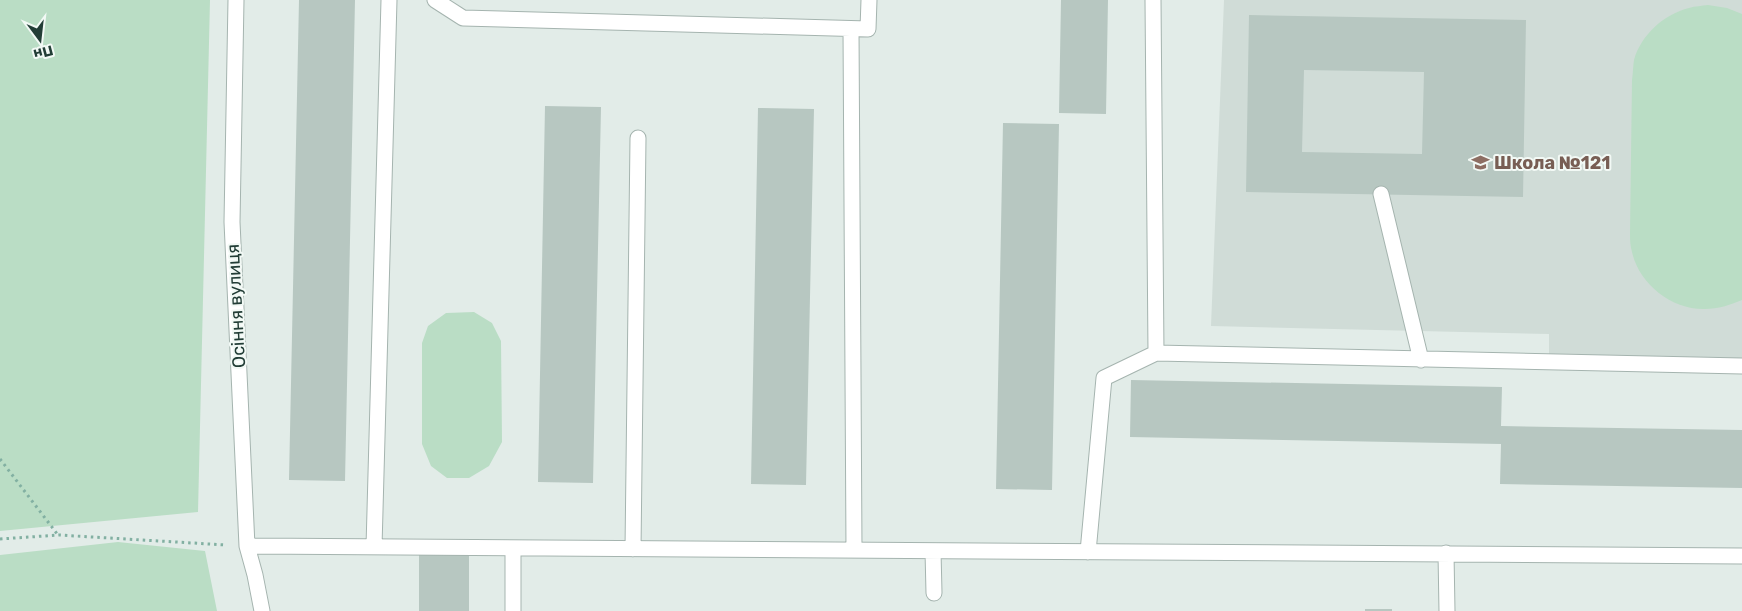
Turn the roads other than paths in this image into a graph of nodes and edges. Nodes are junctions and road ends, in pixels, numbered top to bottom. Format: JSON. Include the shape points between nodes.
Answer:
{"nodes":[{"id":1,"x":236,"y":0,"type":"edge"},
{"id":2,"x":389,"y":0,"type":"edge"},
{"id":3,"x":435,"y":0,"type":"edge"},
{"id":4,"x":869,"y":0,"type":"edge"},
{"id":5,"x":1153,"y":0,"type":"edge"},
{"id":6,"x":851,"y":29,"type":"junction"},
{"id":7,"x":638,"y":138,"type":"dead end"},
{"id":8,"x":1381,"y":194,"type":"dead end"},
{"id":9,"x":1156,"y":353,"type":"junction"},
{"id":10,"x":1421,"y":360,"type":"junction"},
{"id":11,"x":1742,"y":366,"type":"edge"},
{"id":12,"x":247,"y":546,"type":"junction"},
{"id":13,"x":374,"y":547,"type":"junction"},
{"id":14,"x":513,"y":548,"type":"junction"},
{"id":15,"x":633,"y":549,"type":"junction"},
{"id":16,"x":854,"y":550,"type":"junction"},
{"id":17,"x":933,"y":551,"type":"junction"},
{"id":18,"x":1088,"y":552,"type":"junction"},
{"id":19,"x":1446,"y":553,"type":"junction"},
{"id":20,"x":1742,"y":556,"type":"edge"},
{"id":21,"x":934,"y":593,"type":"dead end"},
{"id":22,"x":262,"y":611,"type":"edge"},
{"id":23,"x":513,"y":611,"type":"edge"},
{"id":24,"x":1448,"y":611,"type":"edge"}],
"edges":[{"from":1,"to":12,"type":"street","name":"Осіння вулиця","via":[[232,222]]},
{"from":2,"to":13,"type":"street"},
{"from":3,"to":6,"type":"street","via":[[463,18]]},
{"from":4,"to":6,"type":"street","via":[[868,29]]},
{"from":5,"to":9,"type":"street"},
{"from":6,"to":16,"type":"street"},
{"from":7,"to":15,"type":"street"},
{"from":8,"to":10,"type":"street"},
{"from":9,"to":10,"type":"street"},
{"from":9,"to":18,"type":"street","via":[[1104,378]]},
{"from":10,"to":11,"type":"street"},
{"from":12,"to":13,"type":"street"},
{"from":12,"to":22,"type":"street","name":"Осіння вулиця"},
{"from":13,"to":14,"type":"street"},
{"from":14,"to":15,"type":"street"},
{"from":14,"to":23,"type":"street"},
{"from":15,"to":16,"type":"street"},
{"from":16,"to":17,"type":"street"},
{"from":17,"to":18,"type":"street"},
{"from":17,"to":21,"type":"street"},
{"from":18,"to":19,"type":"street"},
{"from":19,"to":20,"type":"street"},
{"from":19,"to":24,"type":"street"}]}
